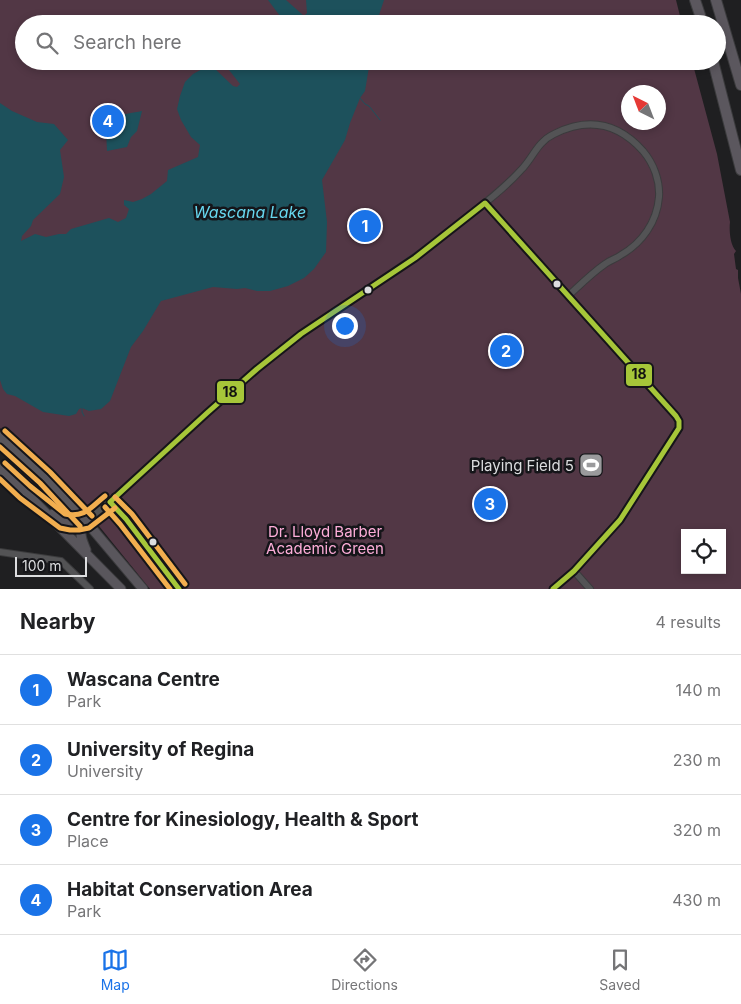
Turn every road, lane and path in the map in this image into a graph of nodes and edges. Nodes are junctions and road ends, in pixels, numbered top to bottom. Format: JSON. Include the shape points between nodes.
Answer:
{"nodes":[{"id":1,"x":695,"y":0,"type":"edge"},
{"id":2,"x":716,"y":0,"type":"edge"},
{"id":3,"x":699,"y":15,"type":"edge"},
{"id":4,"x":720,"y":15,"type":"edge"},
{"id":5,"x":726,"y":34,"type":"edge"},
{"id":6,"x":715,"y":70,"type":"edge"},
{"id":7,"x":741,"y":84,"type":"edge"},
{"id":8,"x":741,"y":170,"type":"edge"},
{"id":9,"x":485,"y":203,"type":"junction"},
{"id":10,"x":568,"y":296,"type":"junction"},
{"id":11,"x":0,"y":438,"type":"edge"},
{"id":12,"x":0,"y":469,"type":"edge"},
{"id":13,"x":25,"y":492,"type":"junction"},
{"id":14,"x":110,"y":502,"type":"junction"},
{"id":15,"x":86,"y":521,"type":"junction"},
{"id":16,"x":0,"y":552,"type":"edge"},
{"id":17,"x":89,"y":556,"type":"junction"},
{"id":18,"x":574,"y":571,"type":"junction"},
{"id":19,"x":90,"y":589,"type":"edge"},
{"id":20,"x":121,"y":589,"type":"edge"},
{"id":21,"x":143,"y":589,"type":"edge"},
{"id":22,"x":179,"y":589,"type":"edge"},
{"id":23,"x":553,"y":589,"type":"edge"},
{"id":24,"x":590,"y":589,"type":"edge"}],
"edges":[{"from":1,"to":3,"type":"highway"},
{"from":2,"to":4,"type":"highway"},
{"from":5,"to":7,"type":"highway"},
{"from":6,"to":8,"type":"highway"},
{"from":9,"to":10,"type":"street"},
{"from":9,"to":10,"type":"street","via":[[525,166],[534,150],[552,134],[579,126],[610,127],[638,145],[652,164],[658,182],[654,219],[637,245],[607,262]]},
{"from":9,"to":14,"type":"street","via":[[415,258],[301,334],[257,369]]},
{"from":10,"to":18,"type":"street","via":[[679,421],[679,428],[620,520]]},
{"from":11,"to":15,"type":"main road","via":[[68,500]]},
{"from":12,"to":13,"type":"main road"},
{"from":13,"to":15,"type":"main road","via":[[62,521]]},
{"from":13,"to":17,"type":"main road"},
{"from":14,"to":15,"type":"street"},
{"from":14,"to":22,"type":"street"},
{"from":15,"to":17,"type":"main road","via":[[80,530]]},
{"from":15,"to":21,"type":"main road"},
{"from":16,"to":19,"type":"street","via":[[61,561]]},
{"from":17,"to":20,"type":"main road"},
{"from":18,"to":23,"type":"street"},
{"from":18,"to":24,"type":"street"}]}
